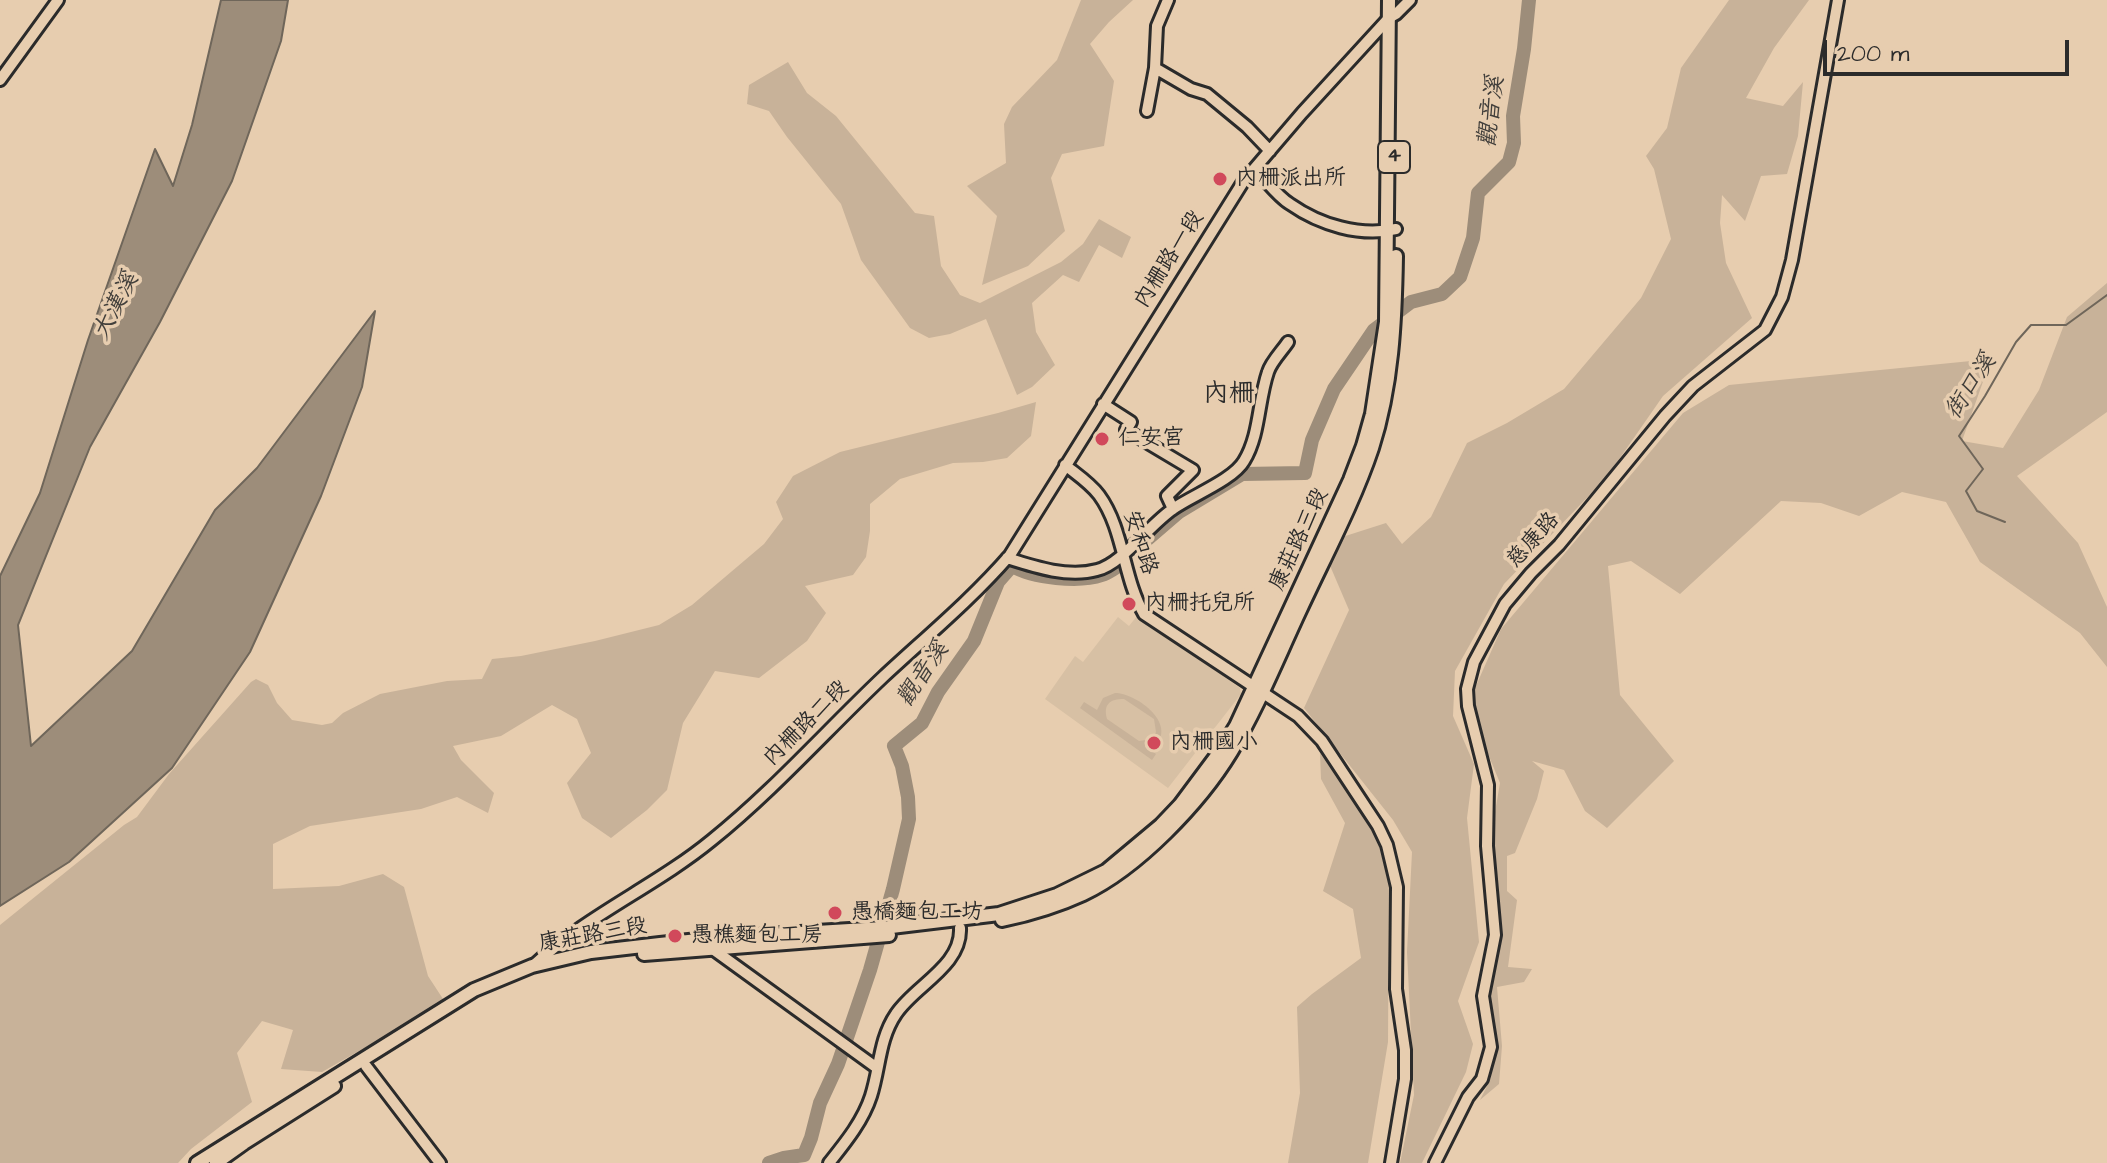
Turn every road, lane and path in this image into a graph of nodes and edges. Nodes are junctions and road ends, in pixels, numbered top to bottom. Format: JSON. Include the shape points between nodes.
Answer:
{"nodes":[{"id":1,"x":58,"y":0,"type":"edge"},
{"id":2,"x":1168,"y":0,"type":"edge"},
{"id":3,"x":1389,"y":0,"type":"edge"},
{"id":4,"x":1397,"y":0,"type":"edge"},
{"id":5,"x":1410,"y":0,"type":"edge"},
{"id":6,"x":1838,"y":0,"type":"edge"},
{"id":7,"x":1393,"y":16,"type":"junction"},
{"id":8,"x":1155,"y":68,"type":"junction"},
{"id":9,"x":0,"y":80,"type":"edge"},
{"id":10,"x":1147,"y":111,"type":"dead end"},
{"id":11,"x":1270,"y":151,"type":"junction"},
{"id":12,"x":1255,"y":169,"type":"junction"},
{"id":13,"x":1392,"y":230,"type":"junction"},
{"id":14,"x":1288,"y":342,"type":"dead end"},
{"id":15,"x":1103,"y":404,"type":"junction"},
{"id":16,"x":1065,"y":465,"type":"junction"},
{"id":17,"x":1173,"y":509,"type":"junction"},
{"id":18,"x":1123,"y":554,"type":"junction"},
{"id":19,"x":1007,"y":558,"type":"junction"},
{"id":20,"x":1258,"y":690,"type":"junction"},
{"id":21,"x":960,"y":928,"type":"junction"},
{"id":22,"x":714,"y":950,"type":"junction"},
{"id":23,"x":532,"y":966,"type":"junction"},
{"id":24,"x":366,"y":1066,"type":"junction"},
{"id":25,"x":877,"y":1068,"type":"junction"},
{"id":26,"x":197,"y":1163,"type":"edge"},
{"id":27,"x":216,"y":1163,"type":"edge"},
{"id":28,"x":440,"y":1163,"type":"edge"},
{"id":29,"x":829,"y":1163,"type":"edge"},
{"id":30,"x":1391,"y":1163,"type":"edge"},
{"id":31,"x":1435,"y":1163,"type":"edge"}],
"edges":[{"from":1,"to":9,"type":"street"},
{"from":2,"to":8,"type":"street","via":[[1157,26]]},
{"from":3,"to":7,"type":"main road","number":"4"},
{"from":4,"to":7,"type":"main road","number":"4"},
{"from":5,"to":7,"type":"street"},
{"from":6,"to":31,"type":"street","name":"慈康路","via":[[1792,260],[1776,312],[1765,330],[1693,386],[1665,416],[1505,604],[1474,662],[1468,706],[1488,785],[1495,935],[1483,996],[1491,1047],[1482,1079]]},
{"from":7,"to":11,"type":"street","name":"內柵路一段"},
{"from":7,"to":13,"type":"main road","name":"康莊路三段","number":"4"},
{"from":8,"to":10,"type":"street"},
{"from":8,"to":11,"type":"street","via":[[1207,94]]},
{"from":11,"to":12,"type":"street","name":"內柵路一段"},
{"from":12,"to":13,"type":"street","via":[[1288,203],[1323,222],[1360,232]]},
{"from":12,"to":15,"type":"street","name":"內柵路一段"},
{"from":13,"to":20,"type":"main road","name":"康莊路三段","number":"4","via":[[1389,332],[1363,446]]},
{"from":14,"to":17,"type":"street","via":[[1268,370],[1243,463]]},
{"from":15,"to":16,"type":"street","name":"內柵路一段"},
{"from":15,"to":17,"type":"street","via":[[1131,422],[1126,430],[1193,470],[1167,496]]},
{"from":16,"to":18,"type":"street","name":"安和路","via":[[1098,493]]},
{"from":16,"to":19,"type":"street","name":"內柵路二段"},
{"from":17,"to":18,"type":"street"},
{"from":18,"to":19,"type":"street","via":[[1097,570],[1070,572]]},
{"from":18,"to":20,"type":"street","name":"安和路","via":[[1144,614]]},
{"from":19,"to":23,"type":"street","name":"內柵路二段","via":[[711,842],[555,945]]},
{"from":20,"to":21,"type":"main road","name":"康莊路三段","number":"4","via":[[1236,742],[1213,778],[1136,859],[1064,902]]},
{"from":20,"to":23,"type":"main road","name":"康莊路三段","number":"4","via":[[1180,805],[1106,871],[1057,895],[961,920],[674,943],[591,952]]},
{"from":20,"to":30,"type":"street","name":"安和路","via":[[1298,716],[1322,741],[1378,826],[1393,865],[1405,1079]]},
{"from":21,"to":22,"type":"main road","name":"康莊路三段","number":"4"},
{"from":21,"to":25,"type":"street","via":[[956,950],[897,1012]]},
{"from":22,"to":24,"type":"main road","name":"康莊路三段","number":"4","via":[[590,961],[521,979],[462,1006]]},
{"from":22,"to":25,"type":"street"},
{"from":23,"to":26,"type":"main road","name":"康莊路三段","number":"4","via":[[474,990]]},
{"from":24,"to":27,"type":"main road","name":"康莊路三段","number":"4"},
{"from":24,"to":28,"type":"street"},
{"from":25,"to":29,"type":"street","via":[[871,1098]]}]}
